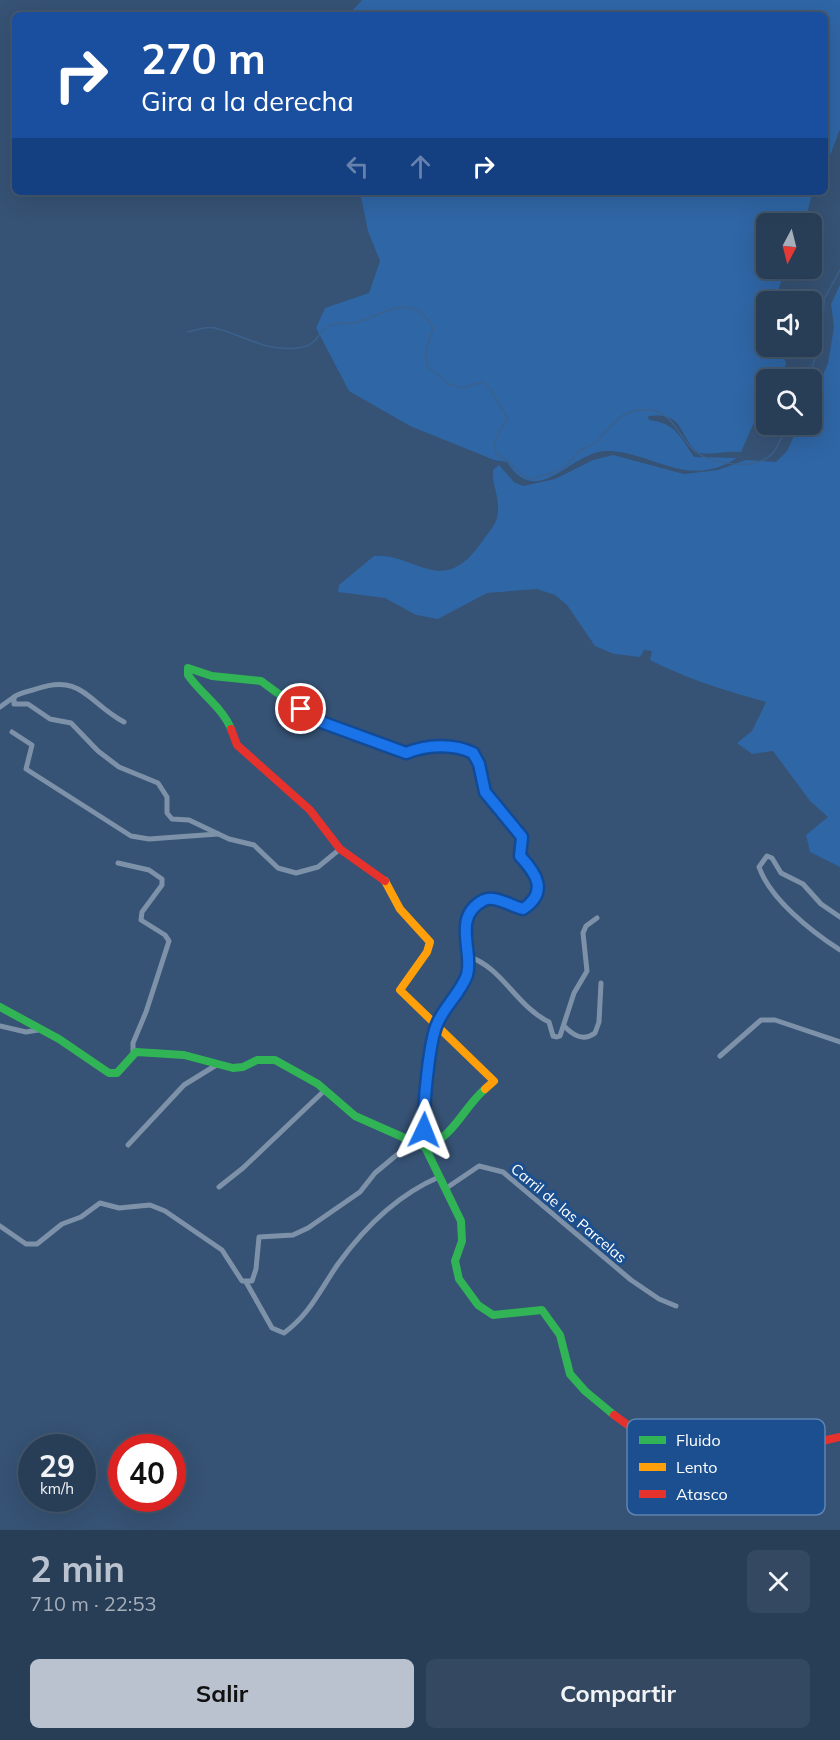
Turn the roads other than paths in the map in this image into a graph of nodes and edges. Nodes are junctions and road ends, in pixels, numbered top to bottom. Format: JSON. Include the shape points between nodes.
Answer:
{"nodes":[{"id":1,"x":14,"y":697,"type":"junction"},
{"id":2,"x":0,"y":707,"type":"edge"},
{"id":3,"x":124,"y":722,"type":"dead end"},
{"id":4,"x":12,"y":732,"type":"dead end"},
{"id":5,"x":220,"y":834,"type":"junction"},
{"id":6,"x":340,"y":849,"type":"junction"},
{"id":7,"x":118,"y":863,"type":"dead end"},
{"id":8,"x":840,"y":917,"type":"edge"},
{"id":9,"x":597,"y":918,"type":"dead end"},
{"id":10,"x":840,"y":950,"type":"edge"},
{"id":11,"x":469,"y":957,"type":"junction"},
{"id":12,"x":601,"y":983,"type":"dead end"},
{"id":13,"x":0,"y":1007,"type":"edge"},
{"id":14,"x":436,"y":1023,"type":"junction"},
{"id":15,"x":0,"y":1026,"type":"edge"},
{"id":16,"x":564,"y":1026,"type":"junction"},
{"id":17,"x":39,"y":1030,"type":"junction"},
{"id":18,"x":840,"y":1042,"type":"edge"},
{"id":19,"x":133,"y":1053,"type":"junction"},
{"id":20,"x":720,"y":1056,"type":"dead end"},
{"id":21,"x":220,"y":1064,"type":"junction"},
{"id":22,"x":325,"y":1090,"type":"junction"},
{"id":23,"x":411,"y":1143,"type":"junction"},
{"id":24,"x":129,"y":1145,"type":"dead end"},
{"id":25,"x":425,"y":1147,"type":"junction"},
{"id":26,"x":439,"y":1177,"type":"junction"},
{"id":27,"x":219,"y":1187,"type":"dead end"},
{"id":28,"x":445,"y":1189,"type":"junction"},
{"id":29,"x":0,"y":1226,"type":"edge"},
{"id":30,"x":246,"y":1282,"type":"junction"},
{"id":31,"x":676,"y":1306,"type":"dead end"},
{"id":32,"x":627,"y":1426,"type":"edge"},
{"id":33,"x":840,"y":1437,"type":"edge"},
{"id":34,"x":825,"y":1440,"type":"edge"}],
"edges":[{"from":1,"to":2,"type":"street"},
{"from":1,"to":3,"type":"street","via":[[63,682],[75,686]]},
{"from":1,"to":5,"type":"street","via":[[14,704],[28,704],[50,719],[70,723],[119,767],[158,783],[167,797],[167,813],[172,819],[189,820]]},
{"from":4,"to":5,"type":"street","via":[[32,745],[26,769],[131,836],[149,839]]},
{"from":5,"to":6,"type":"street","via":[[254,845],[278,868],[296,873],[318,867]]},
{"from":6,"to":11,"type":"street","via":[[310,810],[237,745],[226,715],[198,689],[188,675],[188,668],[212,676],[261,681],[313,719],[406,753],[422,747],[473,753],[485,792],[522,837],[520,856],[533,869],[537,892],[523,909],[497,898],[485,900],[474,909],[466,922],[464,938]]},
{"from":6,"to":14,"type":"street","via":[[384,878],[400,909],[430,942],[400,990]]},
{"from":7,"to":19,"type":"street","via":[[149,870],[162,879],[141,920],[169,941],[133,1043]]},
{"from":8,"to":10,"type":"street","via":[[803,884],[781,873],[772,858],[763,858],[759,867],[764,883],[797,917]]},
{"from":9,"to":16,"type":"street","via":[[585,926],[587,971],[574,993]]},
{"from":11,"to":14,"type":"street","via":[[467,975]]},
{"from":11,"to":16,"type":"street","via":[[492,968],[527,1010],[549,1022],[553,1036],[560,1036]]},
{"from":12,"to":16,"type":"street","via":[[595,1033],[590,1037],[574,1036]]},
{"from":13,"to":17,"type":"street"},
{"from":14,"to":25,"type":"street","via":[[423,1113]]},
{"from":14,"to":25,"type":"street","via":[[494,1081],[470,1102],[440,1142]]},
{"from":15,"to":17,"type":"street","via":[[26,1032]]},
{"from":17,"to":19,"type":"street","via":[[112,1074],[120,1071]]},
{"from":18,"to":20,"type":"street","via":[[775,1020],[761,1020]]},
{"from":19,"to":21,"type":"street","via":[[166,1052]]},
{"from":21,"to":22,"type":"street","via":[[239,1067],[257,1059],[275,1060]]},
{"from":21,"to":24,"type":"street","via":[[184,1085]]},
{"from":22,"to":23,"type":"street","via":[[355,1116]]},
{"from":22,"to":27,"type":"street"},
{"from":23,"to":25,"type":"street"},
{"from":23,"to":30,"type":"street","via":[[375,1173],[360,1192],[308,1228],[293,1235],[259,1237],[256,1269],[252,1281]]},
{"from":25,"to":26,"type":"street"},
{"from":26,"to":28,"type":"street"},
{"from":26,"to":30,"type":"street","via":[[402,1198],[365,1230],[311,1309],[284,1333],[272,1328]]},
{"from":28,"to":31,"type":"street","name":"Carril de las Parcelas","via":[[479,1166],[503,1172],[631,1280]]},
{"from":28,"to":32,"type":"street","via":[[464,1236],[453,1266],[454,1275],[480,1307],[493,1315],[504,1316],[524,1308],[542,1310],[561,1335],[570,1374]]},
{"from":29,"to":30,"type":"street","via":[[26,1244],[38,1244],[62,1224],[100,1203],[119,1208],[150,1204],[222,1250]]},
{"from":33,"to":34,"type":"street"}]}
